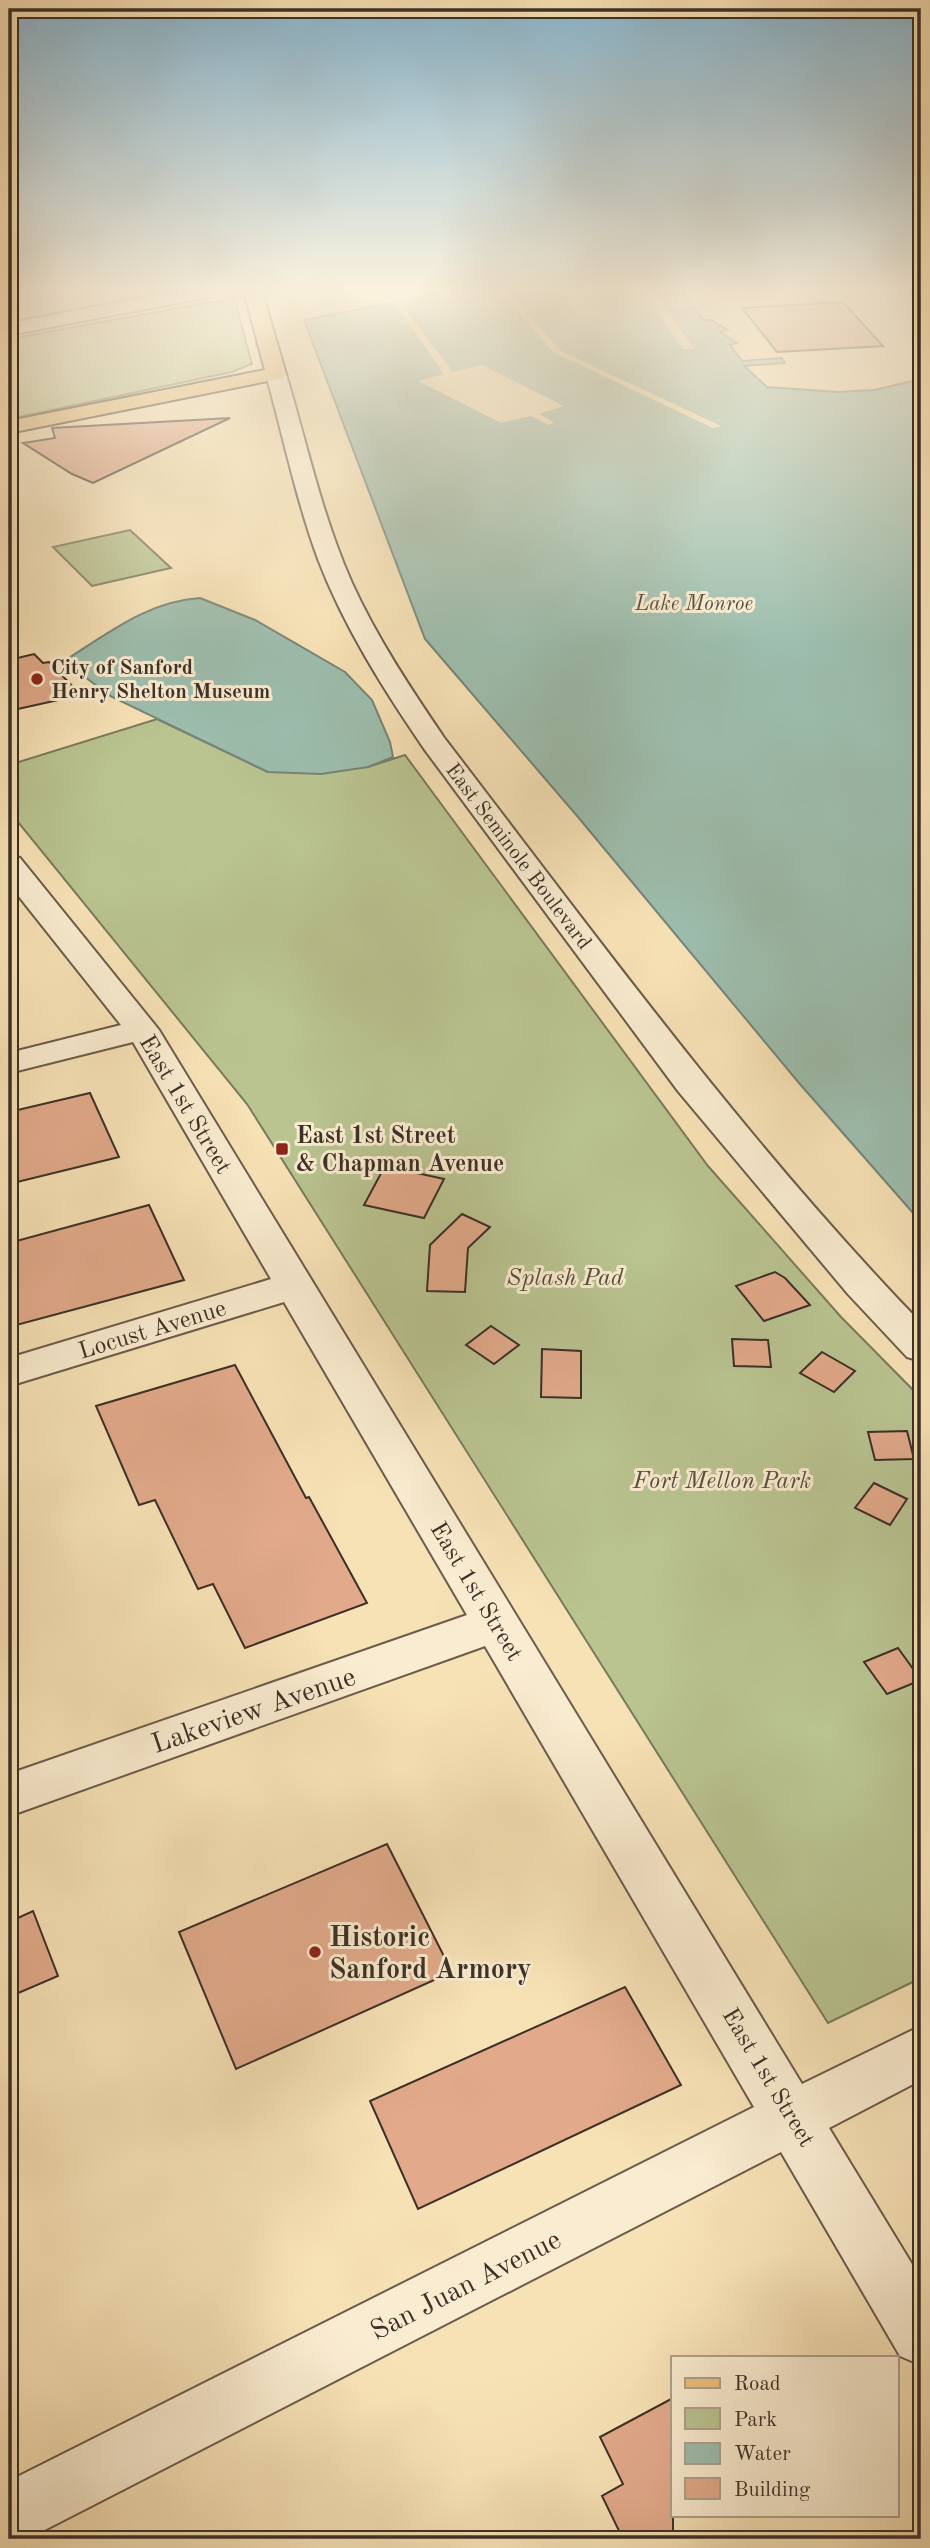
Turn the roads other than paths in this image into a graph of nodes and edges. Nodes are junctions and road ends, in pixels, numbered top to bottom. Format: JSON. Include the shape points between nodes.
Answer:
{"nodes":[{"id":1,"x":110,"y":407,"type":"edge"},
{"id":2,"x":286,"y":407,"type":"edge"},
{"id":3,"x":9,"y":427,"type":"edge"},
{"id":4,"x":9,"y":864,"type":"edge"},
{"id":5,"x":142,"y":1030,"type":"junction"},
{"id":6,"x":9,"y":1063,"type":"edge"},
{"id":7,"x":295,"y":1285,"type":"junction"},
{"id":8,"x":921,"y":1347,"type":"edge"},
{"id":9,"x":9,"y":1373,"type":"edge"},
{"id":10,"x":497,"y":1623,"type":"junction"},
{"id":11,"x":9,"y":1795,"type":"edge"},
{"id":12,"x":921,"y":2052,"type":"edge"},
{"id":13,"x":793,"y":2118,"type":"junction"},
{"id":14,"x":921,"y":2334,"type":"edge"},
{"id":15,"x":9,"y":2515,"type":"edge"}],
"edges":[{"from":1,"to":3,"type":"main road"},
{"from":2,"to":8,"type":"street","name":"East Seminole Boulevard","via":[[340,584],[396,686],[435,744],[690,1083],[862,1285]]},
{"from":4,"to":5,"type":"street","name":"East 1st Street"},
{"from":5,"to":6,"type":"street"},
{"from":5,"to":7,"type":"street","name":"East 1st Street"},
{"from":7,"to":9,"type":"street","name":"Locust Avenue"},
{"from":7,"to":10,"type":"street","name":"East 1st Street"},
{"from":10,"to":11,"type":"street","name":"Lakeview Avenue"},
{"from":10,"to":13,"type":"street","name":"East 1st Street"},
{"from":12,"to":13,"type":"street","name":"San Juan Avenue"},
{"from":13,"to":14,"type":"street","name":"East 1st Street"},
{"from":13,"to":15,"type":"street","name":"San Juan Avenue"}]}
